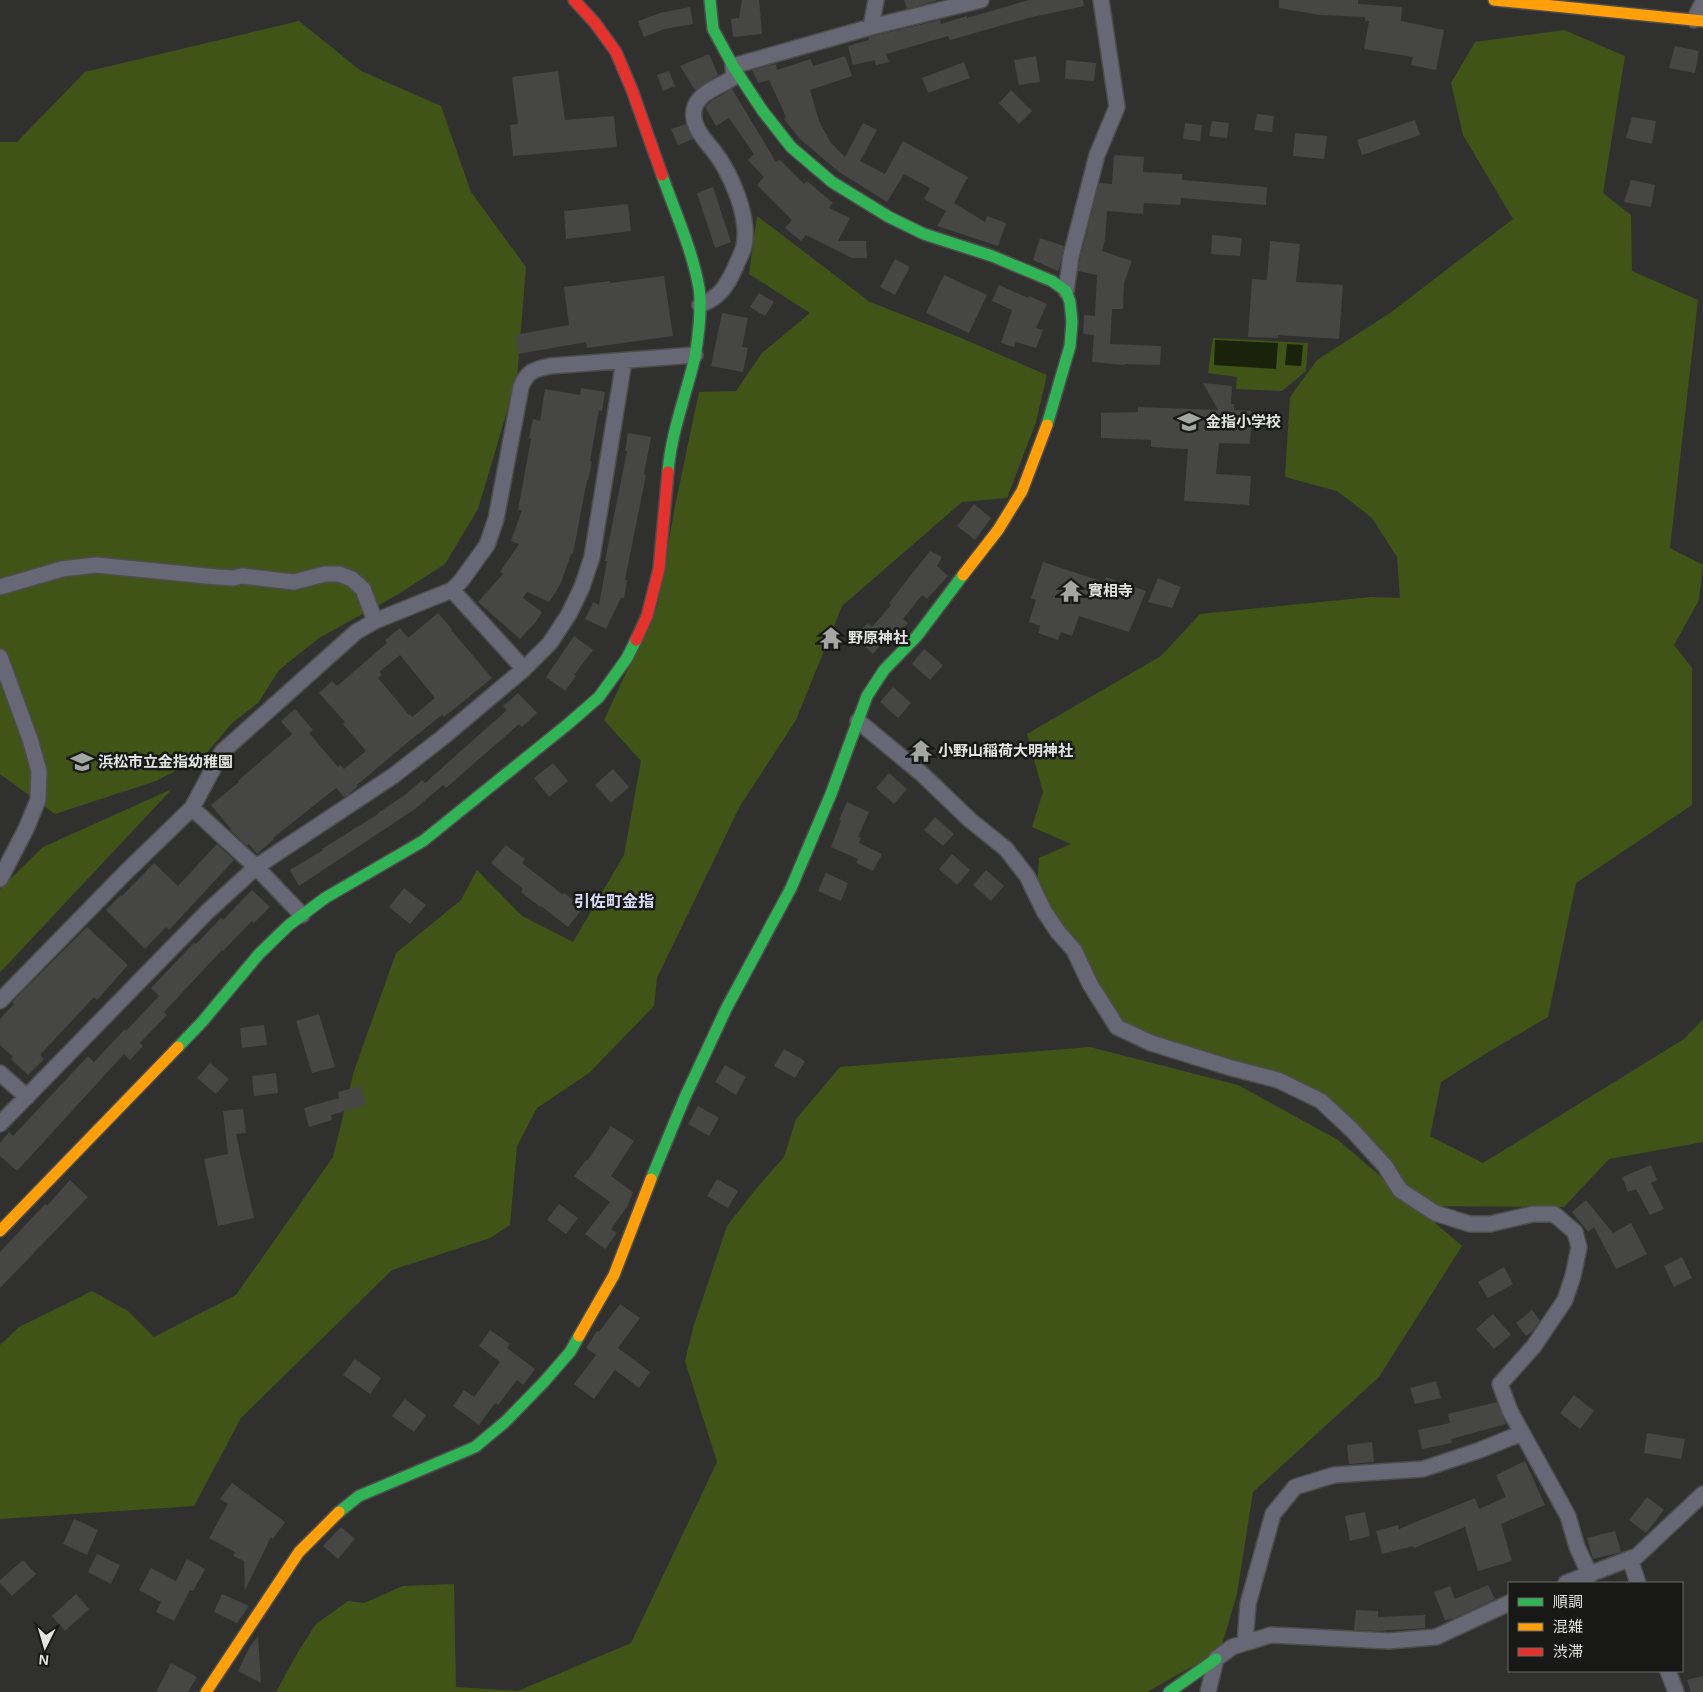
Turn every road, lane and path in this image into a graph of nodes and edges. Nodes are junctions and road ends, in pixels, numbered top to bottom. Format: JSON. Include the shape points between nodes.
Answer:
{"nodes":[{"id":1,"x":574,"y":0,"type":"edge"},
{"id":2,"x":710,"y":0,"type":"edge"},
{"id":3,"x":876,"y":0,"type":"edge"},
{"id":4,"x":981,"y":0,"type":"edge"},
{"id":5,"x":1101,"y":0,"type":"edge"},
{"id":6,"x":1494,"y":0,"type":"edge"},
{"id":7,"x":1703,"y":2,"type":"edge"},
{"id":8,"x":1698,"y":21,"type":"edge"},
{"id":9,"x":871,"y":27,"type":"junction"},
{"id":10,"x":733,"y":66,"type":"junction"},
{"id":11,"x":1066,"y":291,"type":"junction"},
{"id":12,"x":700,"y":306,"type":"junction"},
{"id":13,"x":695,"y":356,"type":"junction"},
{"id":14,"x":624,"y":361,"type":"junction"},
{"id":15,"x":0,"y":586,"type":"edge"},
{"id":16,"x":452,"y":590,"type":"junction"},
{"id":17,"x":375,"y":621,"type":"junction"},
{"id":18,"x":0,"y":657,"type":"edge"},
{"id":19,"x":524,"y":669,"type":"junction"},
{"id":20,"x":858,"y":721,"type":"junction"},
{"id":21,"x":192,"y":808,"type":"junction"},
{"id":22,"x":256,"y":867,"type":"junction"},
{"id":23,"x":0,"y":879,"type":"edge"},
{"id":24,"x":302,"y":915,"type":"junction"},
{"id":25,"x":0,"y":1001,"type":"edge"},
{"id":26,"x":0,"y":1073,"type":"edge"},
{"id":27,"x":27,"y":1097,"type":"junction"},
{"id":28,"x":0,"y":1124,"type":"edge"},
{"id":29,"x":0,"y":1231,"type":"edge"},
{"id":30,"x":1522,"y":1433,"type":"junction"},
{"id":31,"x":1703,"y":1494,"type":"edge"},
{"id":32,"x":1630,"y":1559,"type":"junction"},
{"id":33,"x":1590,"y":1575,"type":"junction"},
{"id":34,"x":1569,"y":1582,"type":"edge"},
{"id":35,"x":1638,"y":1582,"type":"edge"},
{"id":36,"x":1508,"y":1603,"type":"edge"},
{"id":37,"x":1245,"y":1643,"type":"junction"},
{"id":38,"x":1216,"y":1659,"type":"junction"},
{"id":39,"x":1668,"y":1672,"type":"edge"},
{"id":40,"x":206,"y":1692,"type":"edge"},
{"id":41,"x":1169,"y":1692,"type":"edge"},
{"id":42,"x":1208,"y":1692,"type":"edge"},
{"id":43,"x":1676,"y":1692,"type":"edge"}],
"edges":[{"from":1,"to":12,"type":"street","via":[[616,52],[632,90],[692,260]]},
{"from":2,"to":10,"type":"street","via":[[713,29]]},
{"from":3,"to":9,"type":"street"},
{"from":4,"to":9,"type":"street"},
{"from":5,"to":11,"type":"street","via":[[1117,107],[1097,155],[1071,256]]},
{"from":6,"to":8,"type":"street"},
{"from":7,"to":8,"type":"street"},
{"from":9,"to":10,"type":"street"},
{"from":10,"to":11,"type":"street","via":[[791,147],[832,182],[924,234],[992,256],[1052,281]]},
{"from":10,"to":12,"type":"street","via":[[734,77],[708,92],[693,111],[702,138],[714,151],[736,192],[743,215],[744,245],[730,280],[713,300]]},
{"from":11,"to":20,"type":"street","via":[[1072,322],[1070,346],[1043,437],[1022,491],[998,530],[917,636],[884,670],[867,696]]},
{"from":12,"to":13,"type":"street"},
{"from":13,"to":14,"type":"street"},
{"from":13,"to":24,"type":"street","via":[[668,468],[659,569],[647,616],[627,658],[599,697],[431,835]]},
{"from":14,"to":16,"type":"street","via":[[550,366],[528,373],[521,387],[496,519],[487,545]]},
{"from":14,"to":19,"type":"street","via":[[592,557],[569,614],[550,643]]},
{"from":15,"to":17,"type":"street","via":[[62,569],[96,565],[294,582],[339,574],[352,579],[363,589]]},
{"from":16,"to":17,"type":"street"},
{"from":16,"to":19,"type":"street"},
{"from":17,"to":21,"type":"street","via":[[356,632],[222,752]]},
{"from":18,"to":23,"type":"street","via":[[30,739],[38,771],[38,800]]},
{"from":19,"to":22,"type":"street","via":[[393,776]]},
{"from":20,"to":30,"type":"street","via":[[1006,848],[1027,876],[1044,911],[1074,950],[1090,984],[1117,1027],[1151,1043],[1278,1080],[1321,1101],[1385,1166],[1400,1190],[1435,1214],[1470,1224],[1554,1214],[1575,1232],[1579,1247],[1565,1300],[1534,1346],[1500,1384]]},
{"from":20,"to":40,"type":"street","via":[[791,888],[726,1009],[685,1097],[614,1275],[570,1352],[505,1422],[475,1446],[359,1496],[339,1512],[299,1552]]},
{"from":21,"to":22,"type":"street"},
{"from":21,"to":25,"type":"street"},
{"from":22,"to":24,"type":"street"},
{"from":22,"to":27,"type":"street","via":[[207,912]]},
{"from":24,"to":29,"type":"street","via":[[259,954],[149,1079]]},
{"from":26,"to":27,"type":"street"},
{"from":27,"to":28,"type":"street"},
{"from":30,"to":33,"type":"street","via":[[1568,1516]]},
{"from":30,"to":37,"type":"street","via":[[1423,1469],[1334,1475],[1295,1488],[1273,1514],[1248,1604]]},
{"from":31,"to":32,"type":"street"},
{"from":32,"to":33,"type":"street"},
{"from":32,"to":35,"type":"street"},
{"from":33,"to":34,"type":"street"},
{"from":36,"to":37,"type":"street","via":[[1436,1638],[1389,1641],[1271,1635]]},
{"from":37,"to":38,"type":"street","via":[[1232,1647]]},
{"from":38,"to":41,"type":"street"},
{"from":38,"to":42,"type":"street"},
{"from":39,"to":43,"type":"street"}]}
